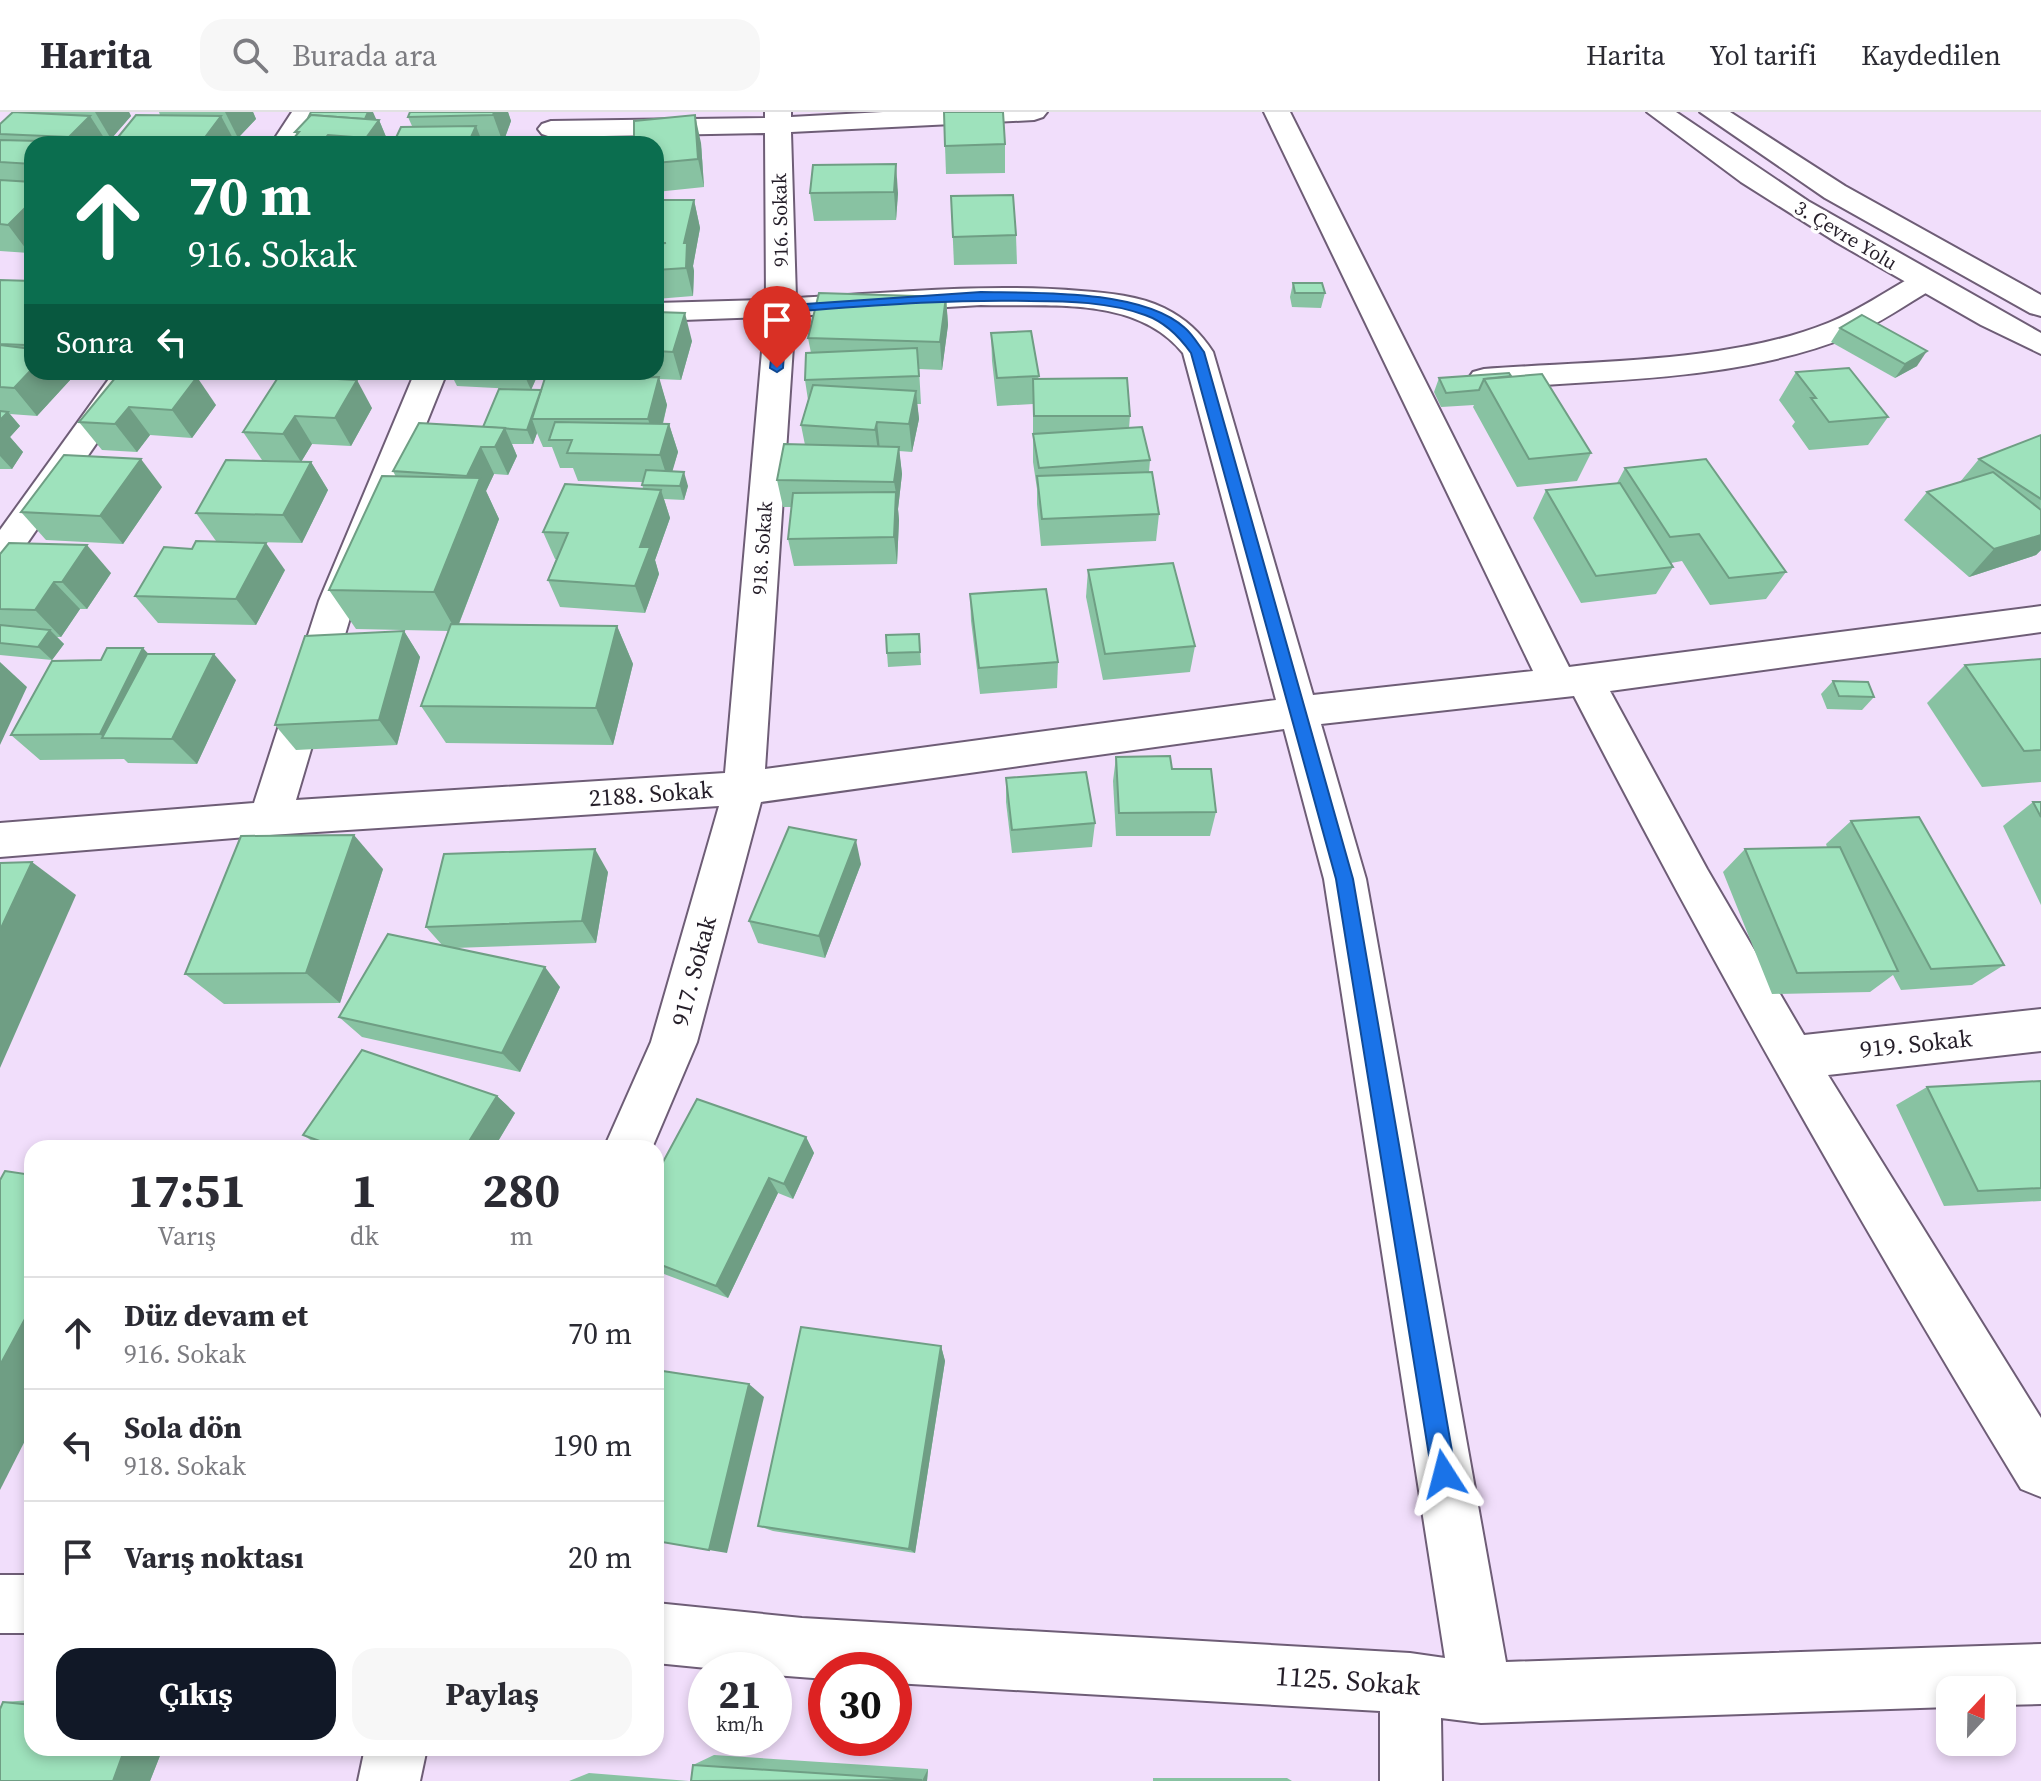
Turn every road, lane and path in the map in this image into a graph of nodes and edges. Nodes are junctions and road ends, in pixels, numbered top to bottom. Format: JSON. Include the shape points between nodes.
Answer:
{"nodes":[{"id":1,"x":305,"y":112,"type":"edge"},
{"id":2,"x":1034,"y":112,"type":"edge"},
{"id":3,"x":1277,"y":112,"type":"edge"},
{"id":4,"x":1660,"y":112,"type":"edge"},
{"id":5,"x":1713,"y":112,"type":"edge"},
{"id":6,"x":778,"y":118,"type":"edge"},
{"id":7,"x":551,"y":128,"type":"edge"},
{"id":8,"x":289,"y":136,"type":"edge"},
{"id":9,"x":1924,"y":282,"type":"junction"},
{"id":10,"x":2041,"y":307,"type":"edge"},
{"id":11,"x":781,"y":308,"type":"junction"},
{"id":12,"x":664,"y":312,"type":"edge"},
{"id":13,"x":2041,"y":345,"type":"edge"},
{"id":14,"x":124,"y":380,"type":"edge"},
{"id":15,"x":428,"y":380,"type":"edge"},
{"id":16,"x":1435,"y":382,"type":"junction"},
{"id":17,"x":0,"y":556,"type":"edge"},
{"id":18,"x":2041,"y":619,"type":"edge"},
{"id":19,"x":1572,"y":682,"type":"junction"},
{"id":20,"x":1297,"y":712,"type":"junction"},
{"id":21,"x":744,"y":788,"type":"junction"},
{"id":22,"x":270,"y":818,"type":"junction"},
{"id":23,"x":0,"y":840,"type":"edge"},
{"id":24,"x":2041,"y":1030,"type":"edge"},
{"id":25,"x":1791,"y":1058,"type":"junction"},
{"id":26,"x":631,"y":1140,"type":"edge"},
{"id":27,"x":2041,"y":1469,"type":"edge"},
{"id":28,"x":0,"y":1604,"type":"edge"},
{"id":29,"x":24,"y":1604,"type":"edge"},
{"id":30,"x":664,"y":1634,"type":"edge"},
{"id":31,"x":2041,"y":1674,"type":"edge"},
{"id":32,"x":1410,"y":1683,"type":"junction"},
{"id":33,"x":1481,"y":1693,"type":"junction"},
{"id":34,"x":394,"y":1756,"type":"edge"},
{"id":35,"x":389,"y":1781,"type":"edge"},
{"id":36,"x":1411,"y":1781,"type":"edge"}],
"edges":[{"from":1,"to":8,"type":"street"},
{"from":2,"to":6,"type":"street"},
{"from":3,"to":16,"type":"street"},
{"from":4,"to":9,"type":"street","name":"3. Çevre Yolu","via":[[1767,187]]},
{"from":5,"to":10,"type":"street","name":"3. Çevre Yolu","via":[[1835,192]]},
{"from":6,"to":7,"type":"street"},
{"from":6,"to":11,"type":"street","name":"916. Sokak"},
{"from":9,"to":13,"type":"street","name":"3. Çevre Yolu"},
{"from":9,"to":16,"type":"street","via":[[1840,329],[1769,351],[1702,362]]},
{"from":11,"to":12,"type":"street"},
{"from":11,"to":20,"type":"street","via":[[981,296],[1061,298],[1151,313],[1180,330],[1198,352]]},
{"from":11,"to":21,"type":"street","name":"918. Sokak"},
{"from":14,"to":17,"type":"street"},
{"from":15,"to":22,"type":"street","via":[[337,601]]},
{"from":16,"to":19,"type":"street"},
{"from":18,"to":19,"type":"street","name":"2188. Sokak"},
{"from":19,"to":20,"type":"street","name":"2188. Sokak"},
{"from":19,"to":25,"type":"street","via":[[1637,782]]},
{"from":20,"to":21,"type":"street","name":"2188. Sokak"},
{"from":20,"to":33,"type":"street","via":[[1345,879]]},
{"from":21,"to":22,"type":"street","name":"2188. Sokak"},
{"from":21,"to":26,"type":"street","name":"917. Sokak","via":[[674,1042]]},
{"from":22,"to":23,"type":"street","name":"2188. Sokak"},
{"from":24,"to":25,"type":"street","name":"919. Sokak"},
{"from":25,"to":27,"type":"street"},
{"from":28,"to":29,"type":"street"},
{"from":30,"to":32,"type":"street","name":"1125. Sokak","via":[[802,1648]]},
{"from":31,"to":33,"type":"street","name":"1125. Sokak"},
{"from":32,"to":33,"type":"street","name":"1125. Sokak"},
{"from":32,"to":36,"type":"street"},
{"from":34,"to":35,"type":"street"}]}
